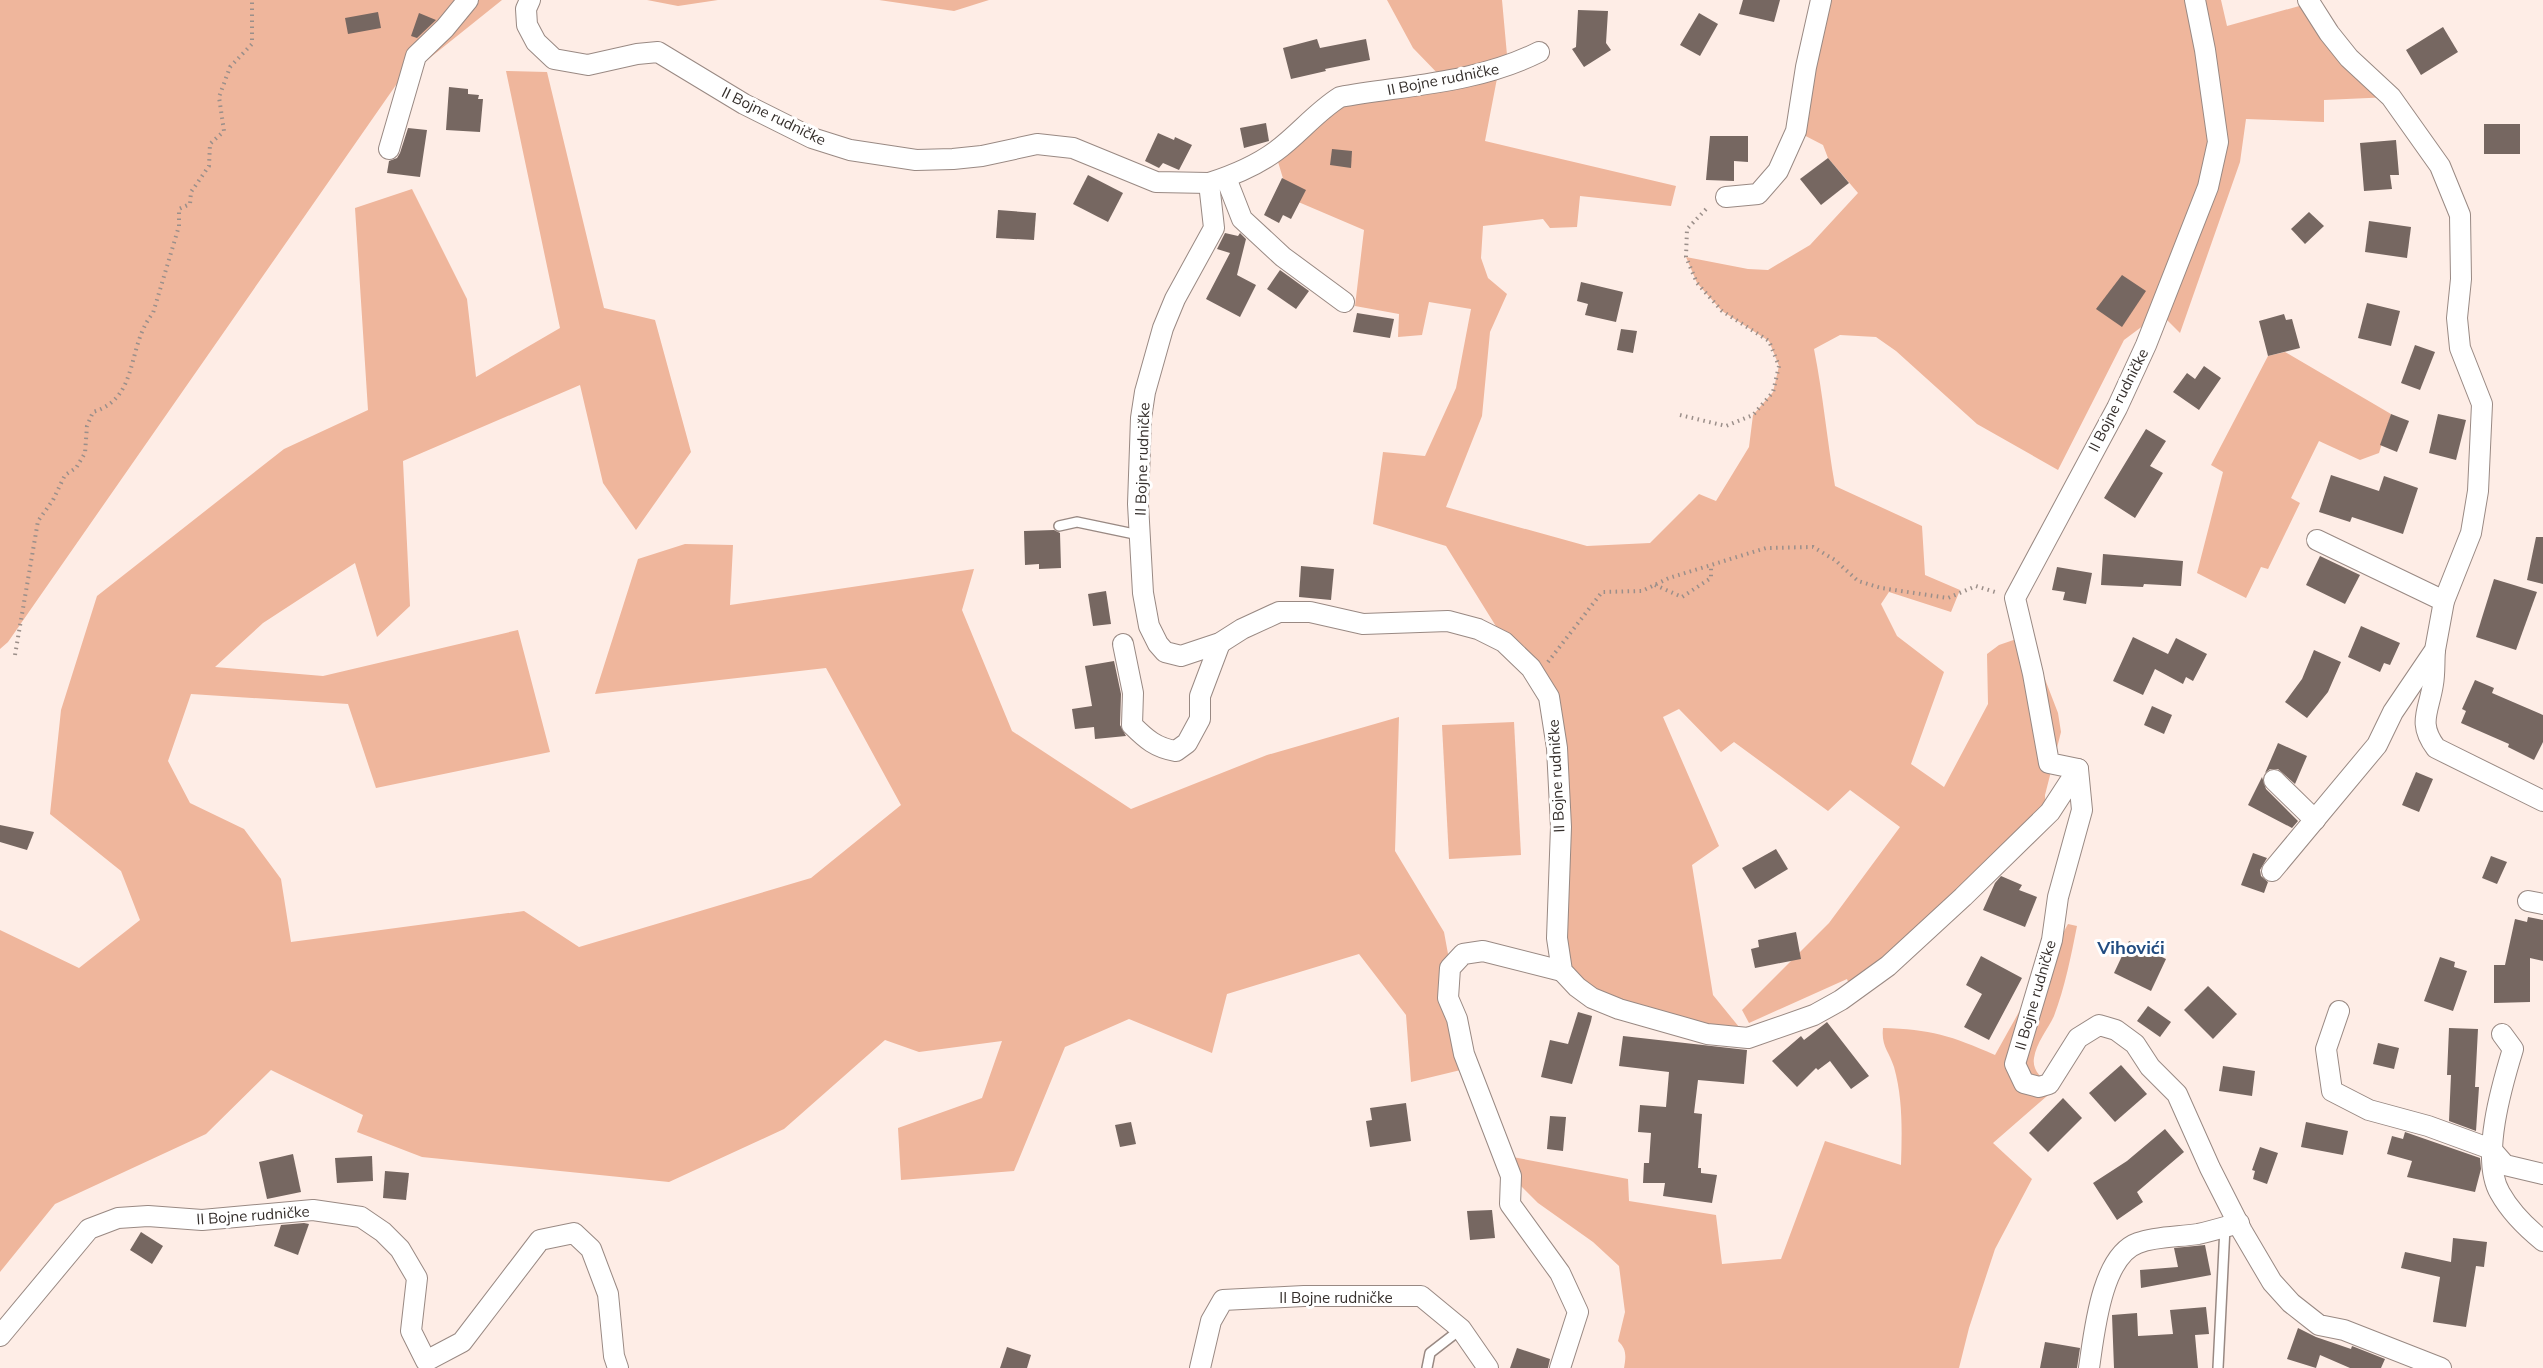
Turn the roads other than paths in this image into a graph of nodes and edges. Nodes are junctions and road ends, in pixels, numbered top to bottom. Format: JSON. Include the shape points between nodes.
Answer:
{"nodes":[{"id":1,"x":468,"y":0,"type":"edge"},
{"id":2,"x":530,"y":0,"type":"edge"},
{"id":3,"x":1821,"y":0,"type":"edge"},
{"id":4,"x":2195,"y":0,"type":"edge"},
{"id":5,"x":2308,"y":0,"type":"edge"},
{"id":6,"x":1539,"y":52,"type":"dead end"},
{"id":7,"x":389,"y":149,"type":"dead end"},
{"id":8,"x":1218,"y":181,"type":"junction"},
{"id":9,"x":1726,"y":197,"type":"road end"},
{"id":10,"x":1344,"y":302,"type":"dead end"},
{"id":11,"x":1059,"y":526,"type":"dead end"},
{"id":12,"x":1139,"y":534,"type":"junction"},
{"id":13,"x":2317,"y":540,"type":"dead end"},
{"id":14,"x":2444,"y":601,"type":"junction"},
{"id":15,"x":1220,"y":642,"type":"junction"},
{"id":16,"x":1123,"y":645,"type":"dead end"},
{"id":17,"x":2435,"y":650,"type":"junction"},
{"id":18,"x":2078,"y":769,"type":"junction"},
{"id":19,"x":2274,"y":780,"type":"dead end"},
{"id":20,"x":2543,"y":801,"type":"edge"},
{"id":21,"x":2315,"y":820,"type":"junction"},
{"id":22,"x":2272,"y":871,"type":"dead end"},
{"id":23,"x":1562,"y":971,"type":"junction"},
{"id":24,"x":2339,"y":1011,"type":"dead end"},
{"id":25,"x":2502,"y":1034,"type":"dead end"},
{"id":26,"x":2491,"y":1149,"type":"junction"},
{"id":27,"x":2543,"y":1174,"type":"edge"},
{"id":28,"x":2232,"y":1225,"type":"junction"},
{"id":29,"x":2543,"y":1241,"type":"edge"},
{"id":30,"x":1461,"y":1329,"type":"junction"},
{"id":31,"x":0,"y":1336,"type":"edge"},
{"id":32,"x":618,"y":1368,"type":"edge"},
{"id":33,"x":1200,"y":1368,"type":"edge"},
{"id":34,"x":1427,"y":1368,"type":"edge"},
{"id":35,"x":1488,"y":1368,"type":"edge"},
{"id":36,"x":1560,"y":1368,"type":"edge"},
{"id":37,"x":2089,"y":1368,"type":"edge"},
{"id":38,"x":2218,"y":1368,"type":"edge"},
{"id":39,"x":2441,"y":1368,"type":"edge"}],
"edges":[{"from":1,"to":7,"type":"street","via":[[416,56]]},
{"from":2,"to":8,"type":"street","name":"II Bojne rudničke","via":[[527,25],[536,42],[554,59],[588,65],[658,52],[744,104],[813,138],[850,150],[916,160],[953,159],[1037,144],[1073,148],[1156,182]]},
{"from":3,"to":9,"type":"street","via":[[1796,131],[1778,171],[1758,194]]},
{"from":4,"to":18,"type":"street","name":"II Bojne rudničke","via":[[2218,142],[2208,187],[2146,345],[2015,598],[2049,763]]},
{"from":5,"to":14,"type":"street","via":[[2349,58],[2391,96],[2408,119],[2440,166],[2460,215],[2460,348],[2482,404],[2478,491],[2471,533]]},
{"from":6,"to":8,"type":"street","name":"II Bojne rudničke","via":[[1472,76],[1340,97],[1275,152]]},
{"from":8,"to":10,"type":"street","via":[[1242,219],[1283,257]]},
{"from":8,"to":12,"type":"street","name":"II Bojne rudničke","via":[[1214,228],[1163,328],[1145,392]]},
{"from":11,"to":12,"type":"lane","name":"II Bojne rudničke","via":[[1077,522]]},
{"from":12,"to":15,"type":"street","name":"II Bojne rudničke","via":[[1143,592],[1149,626],[1158,644],[1165,652],[1181,656]]},
{"from":13,"to":14,"type":"street"},
{"from":14,"to":17,"type":"street"},
{"from":15,"to":16,"type":"street","via":[[1200,696],[1200,719],[1187,743],[1176,751],[1146,740],[1132,725],[1133,693]]},
{"from":15,"to":23,"type":"street","name":"II Bojne rudničke","via":[[1279,612],[1310,612],[1363,624],[1448,621],[1478,629],[1503,642],[1531,668],[1549,697],[1557,748],[1561,827],[1557,938]]},
{"from":17,"to":20,"type":"street","via":[[2426,735],[2436,748]]},
{"from":17,"to":21,"type":"street","via":[[2393,712],[2377,745]]},
{"from":18,"to":23,"type":"street","via":[[2050,812],[1963,897],[1888,966],[1815,1015],[1748,1038],[1707,1034],[1606,1005],[1576,987]]},
{"from":18,"to":28,"type":"street","name":"II Bojne rudničke","via":[[2082,810],[2058,897],[2052,940],[2015,1064],[2024,1083],[2039,1087],[2049,1084],[2078,1038],[2098,1025],[2116,1030],[2134,1044],[2177,1094]]},
{"from":19,"to":21,"type":"street"},
{"from":21,"to":22,"type":"street"},
{"from":23,"to":36,"type":"street","via":[[1483,951],[1463,954],[1450,968],[1448,982],[1448,998],[1464,1054],[1511,1176],[1510,1204],[1560,1273],[1578,1312]]},
{"from":24,"to":26,"type":"street","via":[[2326,1049],[2332,1091],[2369,1110]]},
{"from":25,"to":26,"type":"street","via":[[2513,1049]]},
{"from":26,"to":27,"type":"street","via":[[2505,1164]]},
{"from":26,"to":29,"type":"street","via":[[2499,1192]]},
{"from":28,"to":37,"type":"street","via":[[2137,1243],[2125,1251],[2110,1272],[2097,1313]]},
{"from":28,"to":38,"type":"lane"},
{"from":28,"to":39,"type":"street","name":"II Bojne rudničke","via":[[2272,1282],[2319,1325],[2344,1330]]},
{"from":30,"to":33,"type":"street","name":"II Bojne rudničke","via":[[1421,1296],[1223,1300],[1211,1321]]},
{"from":30,"to":34,"type":"lane","via":[[1430,1353]]},
{"from":30,"to":35,"type":"street","name":"II Bojne rudničke"},
{"from":31,"to":32,"type":"street","name":"II Bojne rudničke","via":[[89,1229],[118,1218],[202,1220],[313,1210],[361,1217],[400,1249],[417,1278],[411,1332],[426,1361],[462,1342],[540,1240],[574,1233],[591,1249],[608,1294]]}]}
